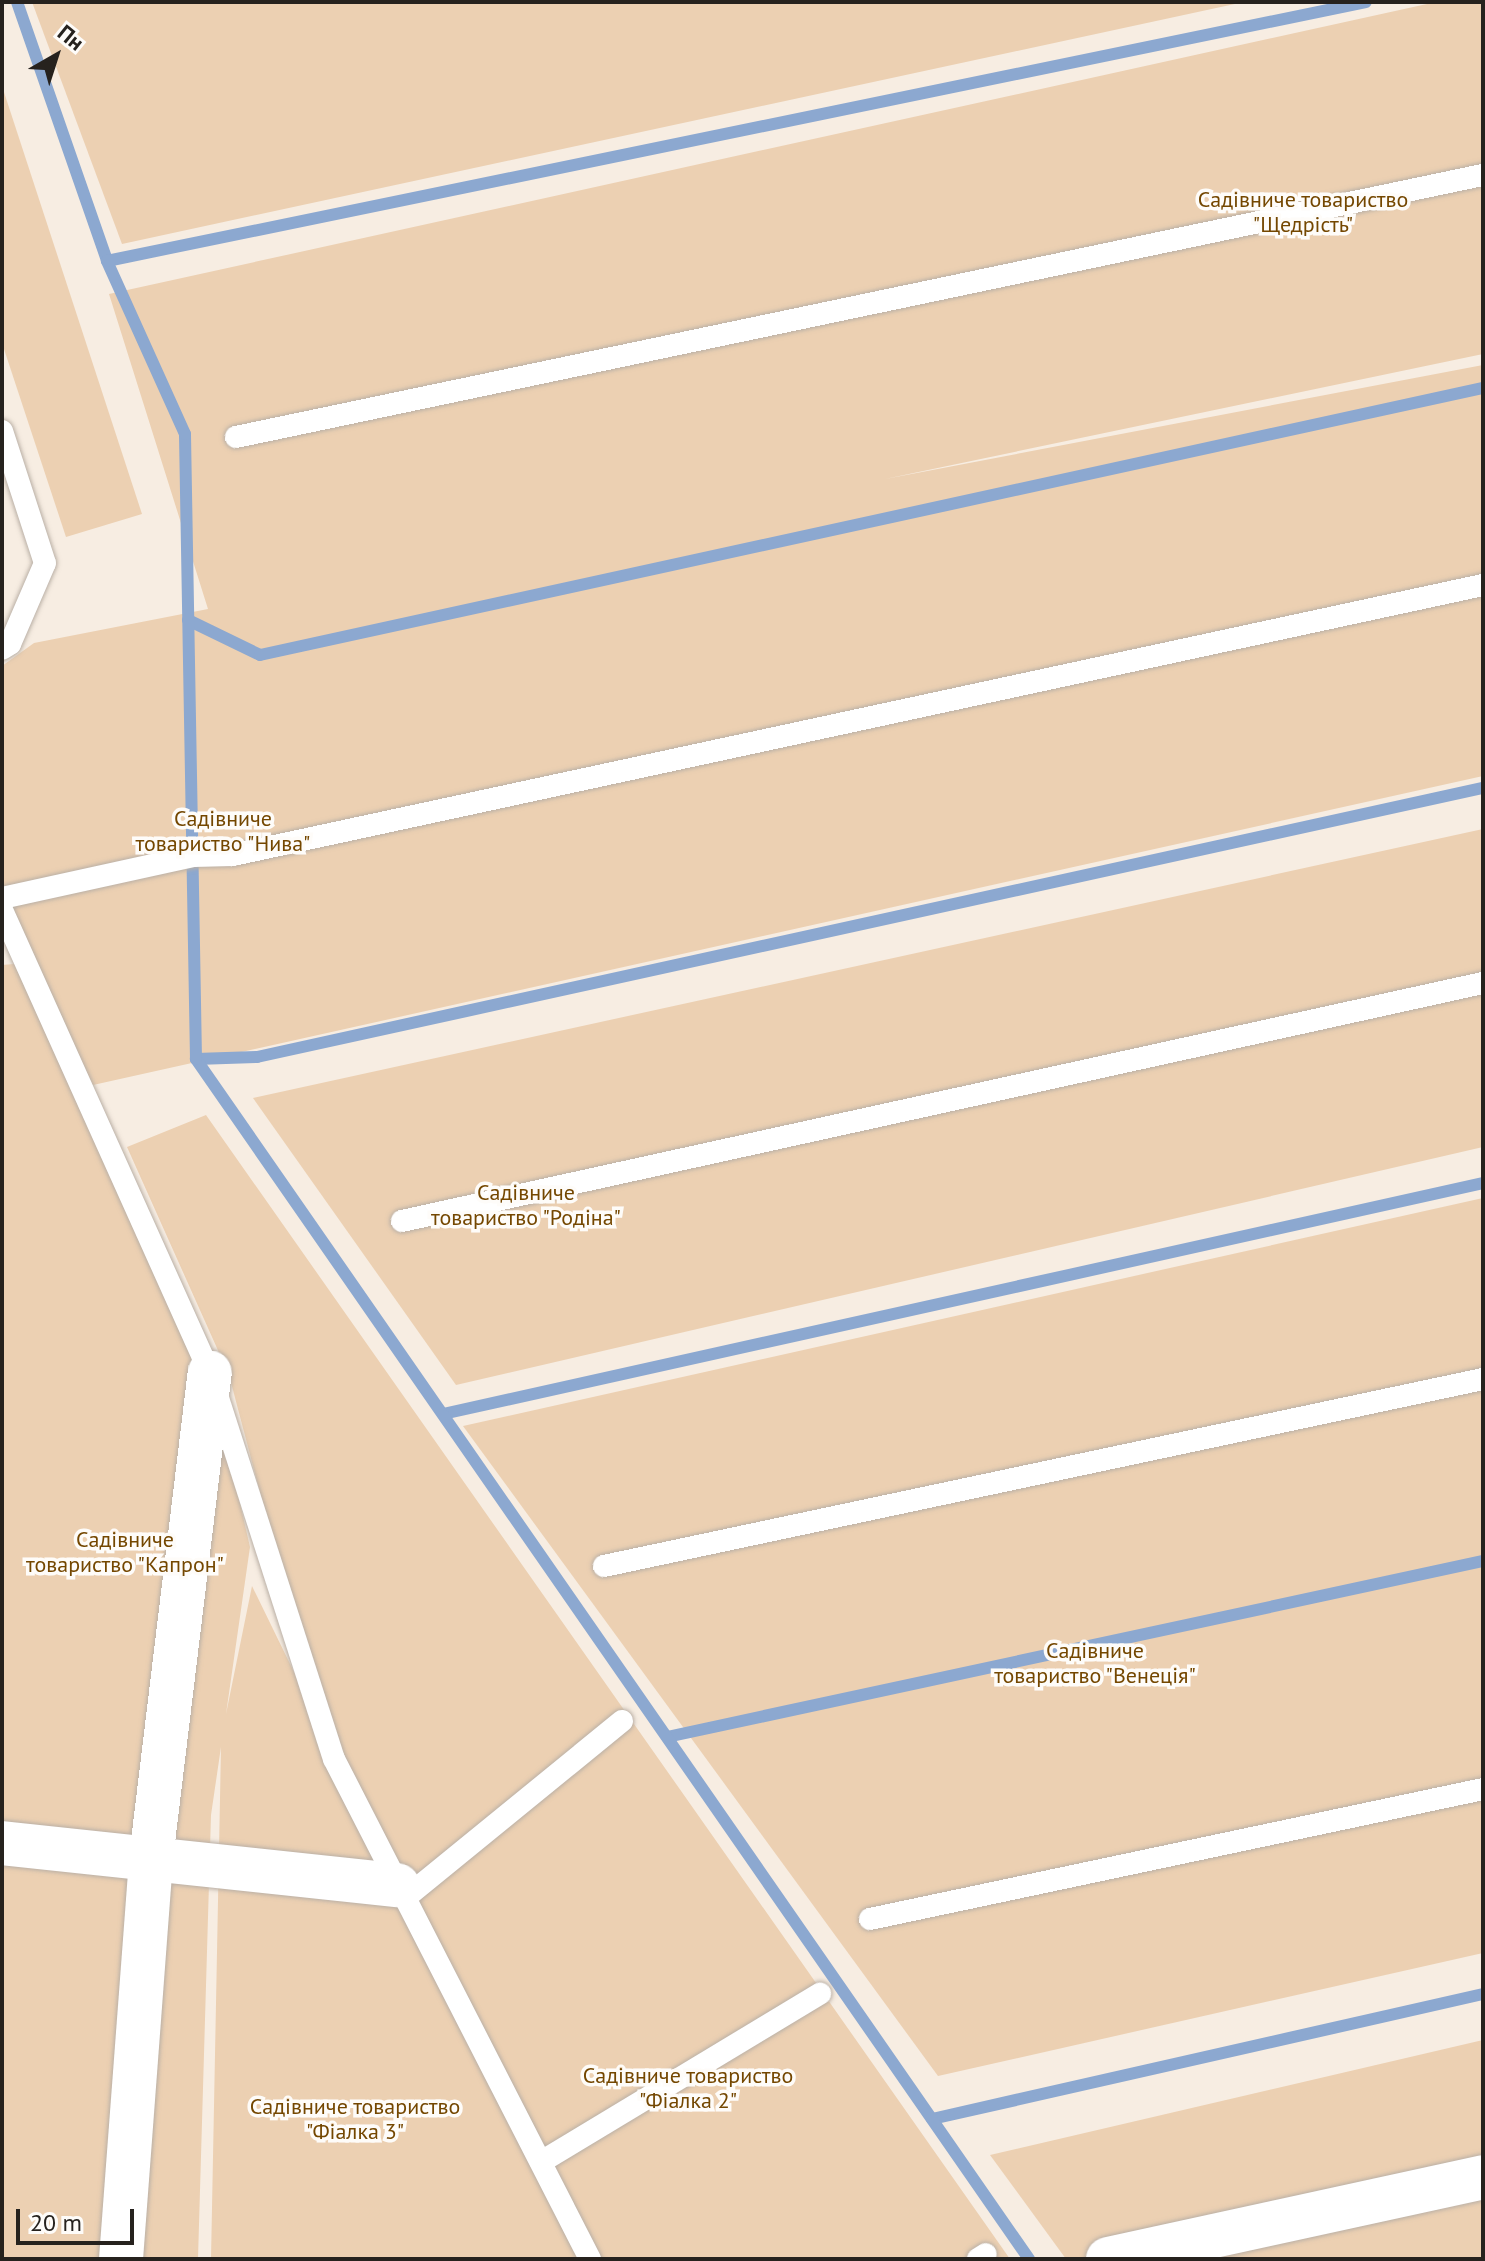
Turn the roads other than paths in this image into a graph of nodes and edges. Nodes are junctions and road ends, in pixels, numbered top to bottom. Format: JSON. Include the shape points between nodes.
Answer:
{"nodes":[{"id":1,"x":1483,"y":175,"type":"edge"},
{"id":2,"x":2,"y":431,"type":"edge"},
{"id":3,"x":236,"y":437,"type":"dead end"},
{"id":4,"x":1483,"y":585,"type":"edge"},
{"id":5,"x":2,"y":649,"type":"edge"},
{"id":6,"x":2,"y":898,"type":"edge"},
{"id":7,"x":2,"y":910,"type":"edge"},
{"id":8,"x":1483,"y":983,"type":"edge"},
{"id":9,"x":402,"y":1221,"type":"dead end"},
{"id":10,"x":210,"y":1373,"type":"junction"},
{"id":11,"x":1483,"y":1379,"type":"edge"},
{"id":12,"x":604,"y":1566,"type":"dead end"},
{"id":13,"x":622,"y":1721,"type":"dead end"},
{"id":14,"x":1483,"y":1789,"type":"edge"},
{"id":15,"x":2,"y":1843,"type":"edge"},
{"id":16,"x":151,"y":1858,"type":"junction"},
{"id":17,"x":402,"y":1892,"type":"junction"},
{"id":18,"x":870,"y":1919,"type":"dead end"},
{"id":19,"x":820,"y":1994,"type":"dead end"},
{"id":20,"x":541,"y":2162,"type":"junction"},
{"id":21,"x":1483,"y":2177,"type":"edge"},
{"id":22,"x":121,"y":2259,"type":"edge"},
{"id":23,"x":590,"y":2259,"type":"edge"},
{"id":24,"x":1108,"y":2259,"type":"edge"}],
"edges":[{"from":1,"to":3,"type":"lane"},
{"from":2,"to":5,"type":"lane","via":[[45,563],[10,644]]},
{"from":4,"to":6,"type":"lane","via":[[233,855],[193,856]]},
{"from":7,"to":10,"type":"lane"},
{"from":8,"to":9,"type":"lane"},
{"from":10,"to":16,"type":"street"},
{"from":10,"to":17,"type":"lane","via":[[334,1759]]},
{"from":11,"to":12,"type":"lane"},
{"from":13,"to":17,"type":"lane"},
{"from":14,"to":18,"type":"lane"},
{"from":15,"to":16,"type":"street"},
{"from":16,"to":17,"type":"street"},
{"from":16,"to":22,"type":"street"},
{"from":17,"to":20,"type":"lane"},
{"from":19,"to":20,"type":"lane"},
{"from":20,"to":23,"type":"lane"},
{"from":21,"to":24,"type":"street"}]}
